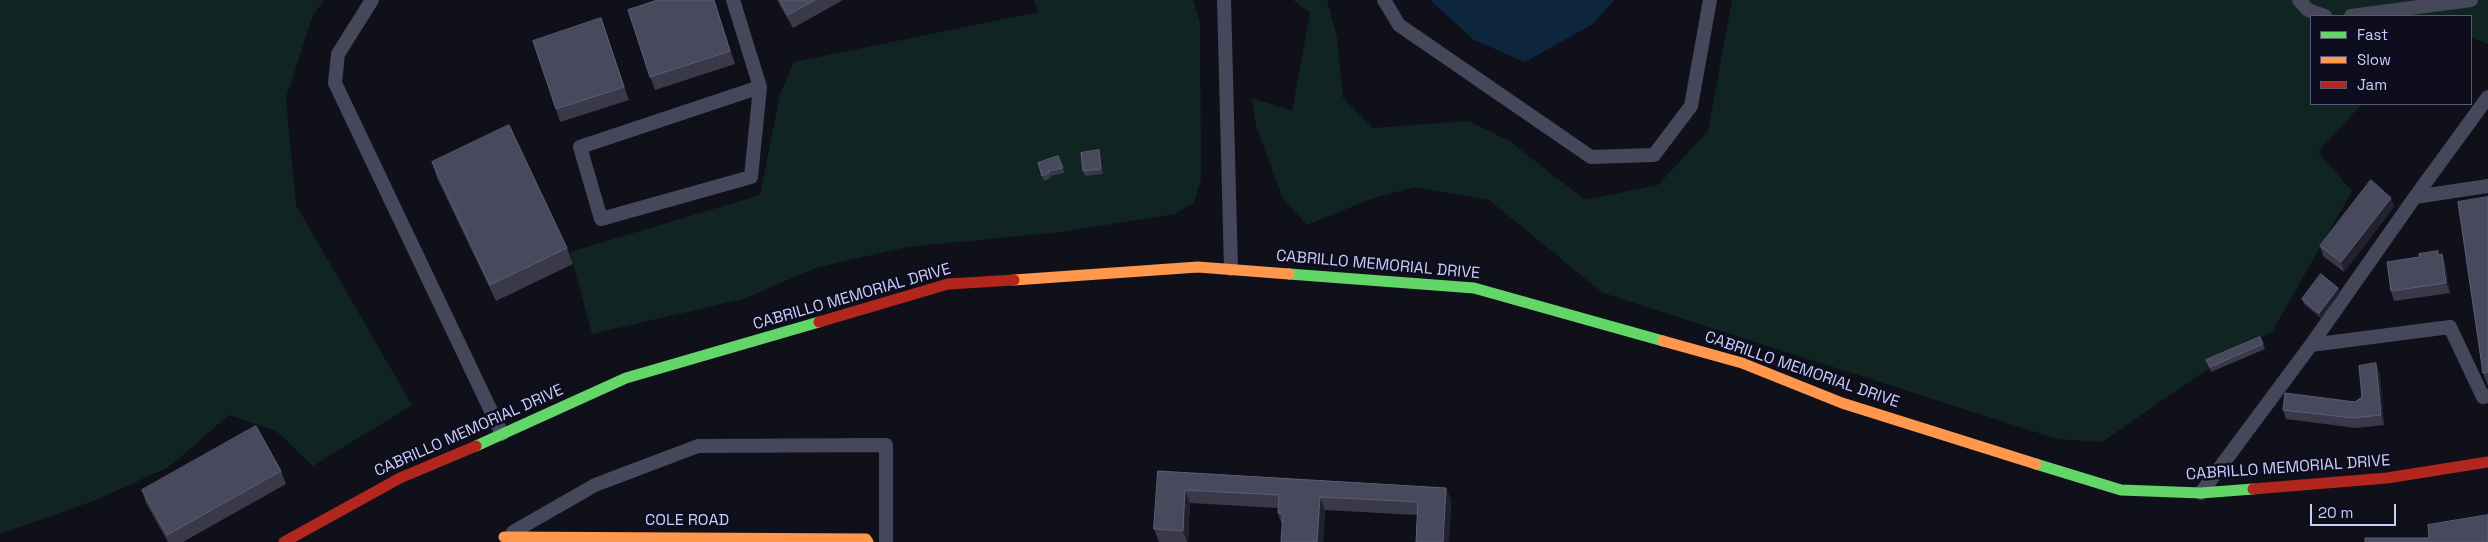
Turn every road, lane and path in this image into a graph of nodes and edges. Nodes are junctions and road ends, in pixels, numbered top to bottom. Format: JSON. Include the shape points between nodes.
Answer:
{"nodes":[{"id":1,"x":372,"y":0,"type":"edge"},
{"id":2,"x":732,"y":0,"type":"edge"},
{"id":3,"x":1224,"y":0,"type":"edge"},
{"id":4,"x":1384,"y":0,"type":"edge"},
{"id":5,"x":1710,"y":0,"type":"edge"},
{"id":6,"x":2299,"y":0,"type":"edge"},
{"id":7,"x":2472,"y":0,"type":"edge"},
{"id":8,"x":2321,"y":15,"type":"edge"},
{"id":9,"x":2359,"y":15,"type":"edge"},
{"id":10,"x":760,"y":87,"type":"junction"},
{"id":11,"x":2488,"y":97,"type":"edge"},
{"id":12,"x":2488,"y":186,"type":"edge"},
{"id":13,"x":2415,"y":197,"type":"junction"},
{"id":14,"x":1231,"y":269,"type":"junction"},
{"id":15,"x":2311,"y":345,"type":"junction"},
{"id":16,"x":2488,"y":396,"type":"edge"},
{"id":17,"x":502,"y":434,"type":"junction"},
{"id":18,"x":2488,"y":462,"type":"edge"},
{"id":19,"x":2201,"y":493,"type":"junction"},
{"id":20,"x":504,"y":540,"type":"edge"},
{"id":21,"x":687,"y":540,"type":"edge"},
{"id":22,"x":867,"y":541,"type":"edge"},
{"id":23,"x":284,"y":542,"type":"edge"},
{"id":24,"x":886,"y":542,"type":"edge"}],
"edges":[{"from":1,"to":17,"type":"lane","via":[[338,54],[335,84]]},
{"from":2,"to":10,"type":"lane"},
{"from":3,"to":14,"type":"lane"},
{"from":4,"to":5,"type":"lane","via":[[1399,25],[1591,157],[1654,155],[1691,106]]},
{"from":6,"to":8,"type":"lane","via":[[2308,10]]},
{"from":7,"to":9,"type":"lane"},
{"from":10,"to":10,"type":"lane","via":[[750,177],[601,220],[580,147]]},
{"from":11,"to":13,"type":"lane"},
{"from":12,"to":13,"type":"lane"},
{"from":13,"to":15,"type":"lane"},
{"from":14,"to":17,"type":"main road","name":"CABRILLO MEMORIAL DRIVE","via":[[1198,267],[948,284],[626,378]]},
{"from":14,"to":19,"type":"main road","name":"CABRILLO MEMORIAL DRIVE","via":[[1474,288],[1742,363],[1842,403],[2121,490]]},
{"from":15,"to":16,"type":"lane","via":[[2450,328],[2483,397]]},
{"from":15,"to":19,"type":"lane"},
{"from":17,"to":23,"type":"main road","name":"CABRILLO MEMORIAL DRIVE","via":[[400,478]]},
{"from":18,"to":19,"type":"main road","name":"CABRILLO MEMORIAL DRIVE","via":[[2387,478]]},
{"from":20,"to":21,"type":"main road","name":"COLE ROAD"},
{"from":20,"to":24,"type":"lane","via":[[595,485],[698,446],[886,445]]},
{"from":21,"to":22,"type":"main road","name":"COLE ROAD"}]}
